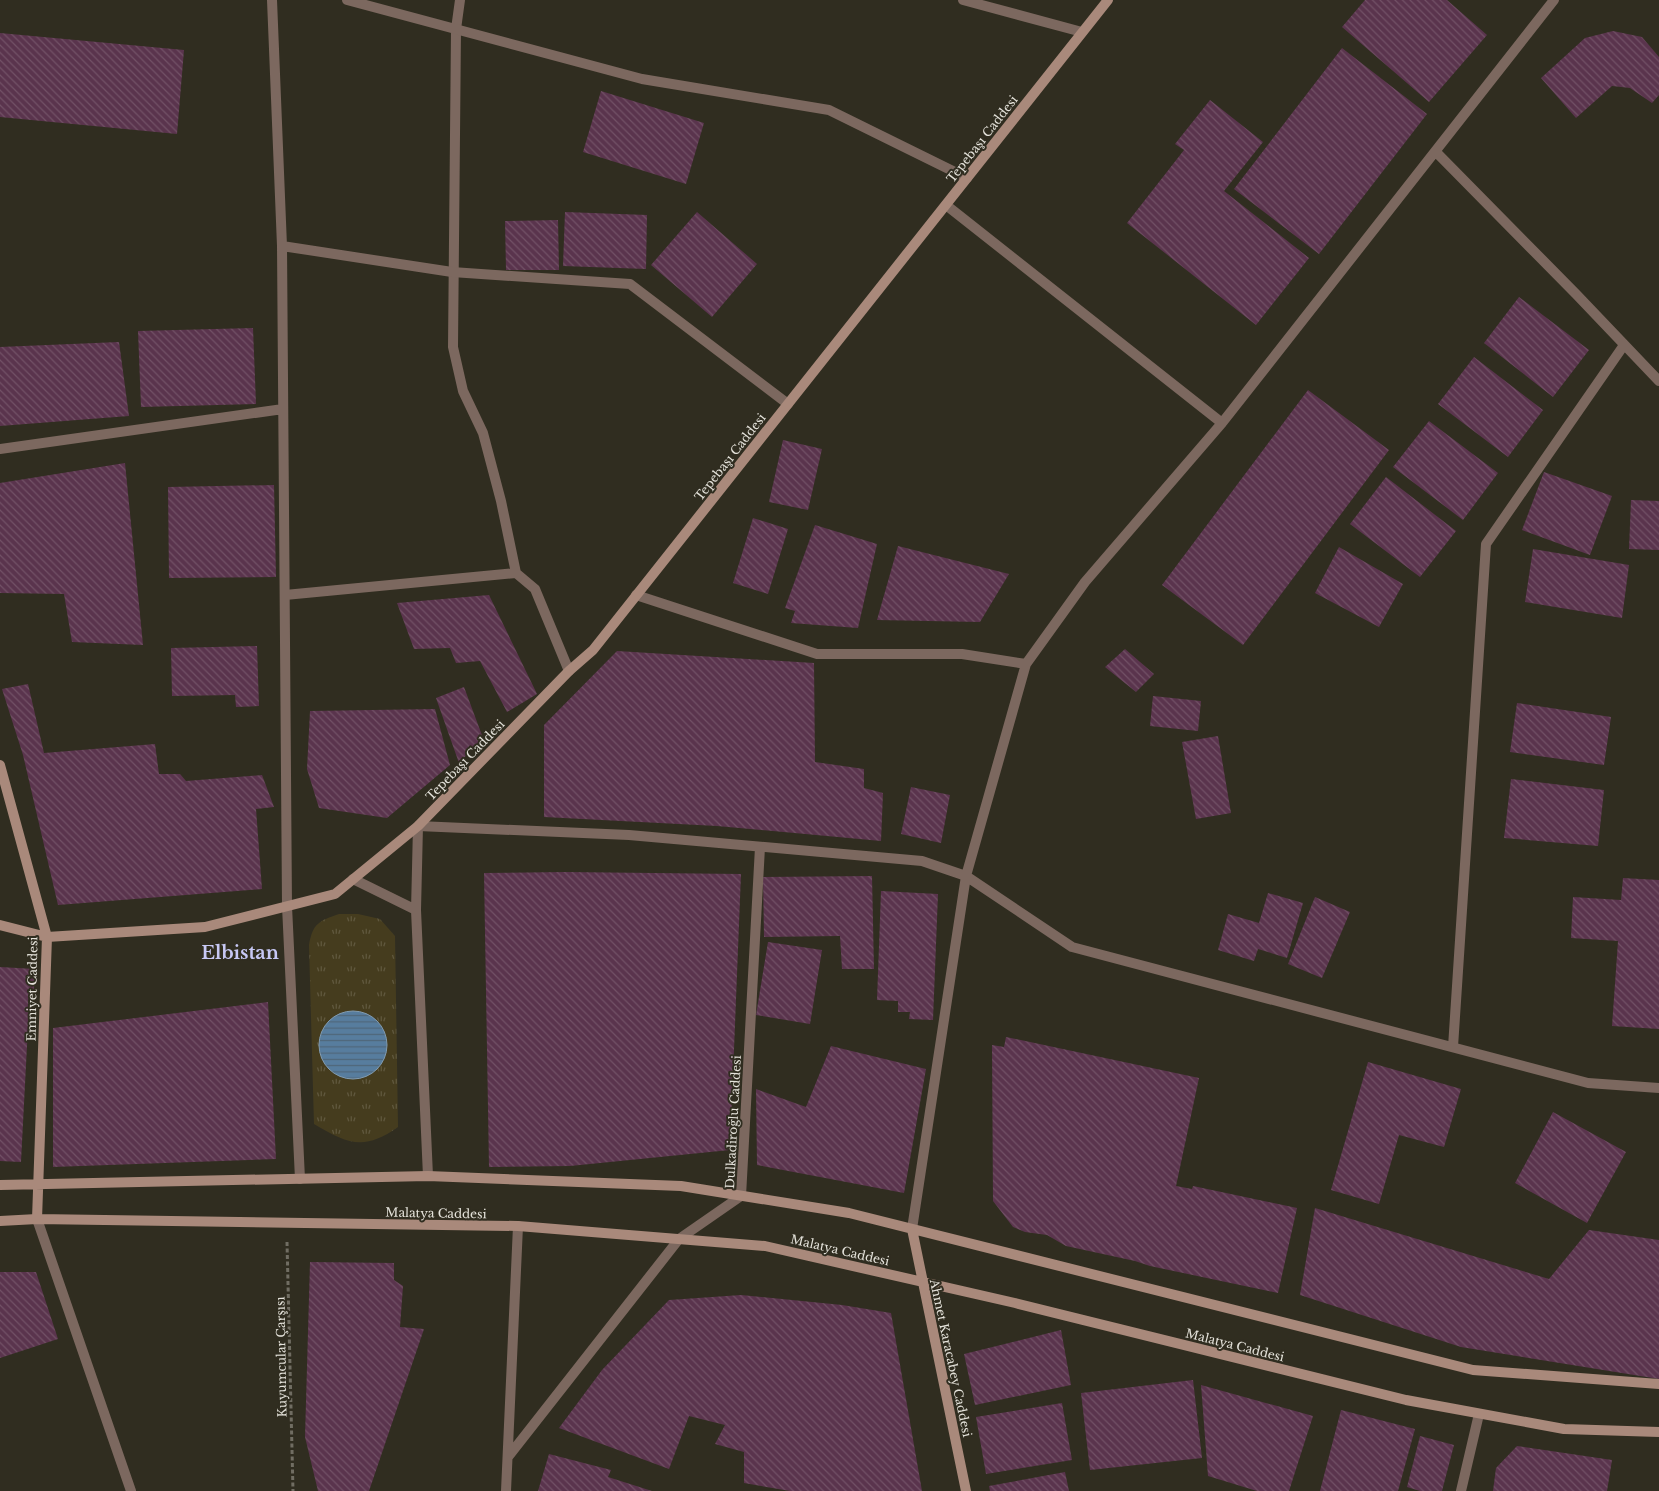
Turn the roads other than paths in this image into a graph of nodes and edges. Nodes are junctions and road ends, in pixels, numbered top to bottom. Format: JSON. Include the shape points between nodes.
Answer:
{"nodes":[{"id":1,"x":272,"y":0,"type":"edge"},
{"id":2,"x":347,"y":0,"type":"edge"},
{"id":3,"x":460,"y":0,"type":"edge"},
{"id":4,"x":963,"y":0,"type":"edge"},
{"id":5,"x":1108,"y":0,"type":"edge"},
{"id":6,"x":1554,"y":0,"type":"edge"},
{"id":7,"x":456,"y":29,"type":"junction"},
{"id":8,"x":1082,"y":32,"type":"junction"},
{"id":9,"x":1436,"y":152,"type":"junction"},
{"id":10,"x":967,"y":178,"type":"junction"},
{"id":11,"x":946,"y":205,"type":"junction"},
{"id":12,"x":282,"y":246,"type":"junction"},
{"id":13,"x":452,"y":272,"type":"junction"},
{"id":14,"x":1624,"y":345,"type":"junction"},
{"id":15,"x":1659,"y":381,"type":"edge"},
{"id":16,"x":788,"y":404,"type":"junction"},
{"id":17,"x":283,"y":409,"type":"junction"},
{"id":18,"x":1222,"y":423,"type":"junction"},
{"id":19,"x":0,"y":449,"type":"edge"},
{"id":20,"x":516,"y":573,"type":"junction"},
{"id":21,"x":285,"y":595,"type":"junction"},
{"id":22,"x":636,"y":595,"type":"junction"},
{"id":23,"x":1026,"y":664,"type":"junction"},
{"id":24,"x":569,"y":671,"type":"junction"},
{"id":25,"x":0,"y":765,"type":"edge"},
{"id":26,"x":418,"y":826,"type":"junction"},
{"id":27,"x":760,"y":847,"type":"junction"},
{"id":28,"x":966,"y":876,"type":"junction"},
{"id":29,"x":353,"y":879,"type":"junction"},
{"id":30,"x":287,"y":906,"type":"junction"},
{"id":31,"x":416,"y":910,"type":"junction"},
{"id":32,"x":0,"y":925,"type":"edge"},
{"id":33,"x":47,"y":937,"type":"junction"},
{"id":34,"x":1453,"y":1047,"type":"junction"},
{"id":35,"x":1659,"y":1088,"type":"edge"},
{"id":36,"x":428,"y":1176,"type":"junction"},
{"id":37,"x":300,"y":1179,"type":"junction"},
{"id":38,"x":0,"y":1184,"type":"edge"},
{"id":39,"x":38,"y":1184,"type":"junction"},
{"id":40,"x":741,"y":1196,"type":"junction"},
{"id":41,"x":37,"y":1219,"type":"junction"},
{"id":42,"x":0,"y":1221,"type":"edge"},
{"id":43,"x":518,"y":1226,"type":"junction"},
{"id":44,"x":912,"y":1229,"type":"junction"},
{"id":45,"x":679,"y":1239,"type":"junction"},
{"id":46,"x":922,"y":1282,"type":"junction"},
{"id":47,"x":1659,"y":1384,"type":"edge"},
{"id":48,"x":1479,"y":1414,"type":"junction"},
{"id":49,"x":1659,"y":1432,"type":"edge"},
{"id":50,"x":508,"y":1457,"type":"junction"},
{"id":51,"x":131,"y":1491,"type":"edge"},
{"id":52,"x":506,"y":1491,"type":"edge"},
{"id":53,"x":966,"y":1491,"type":"edge"},
{"id":54,"x":1461,"y":1491,"type":"edge"}],
"edges":[{"from":1,"to":12,"type":"street"},
{"from":2,"to":7,"type":"street"},
{"from":3,"to":7,"type":"street"},
{"from":4,"to":8,"type":"street"},
{"from":5,"to":8,"type":"street","name":"Tepebaşı Caddesi"},
{"from":6,"to":9,"type":"street"},
{"from":7,"to":10,"type":"street","via":[[642,79],[829,110]]},
{"from":7,"to":13,"type":"street"},
{"from":8,"to":10,"type":"street","name":"Tepebaşı Caddesi"},
{"from":9,"to":14,"type":"street"},
{"from":9,"to":18,"type":"street"},
{"from":10,"to":11,"type":"street","name":"Tepebaşı Caddesi"},
{"from":11,"to":16,"type":"street","name":"Tepebaşı Caddesi"},
{"from":11,"to":18,"type":"street"},
{"from":12,"to":13,"type":"street"},
{"from":12,"to":17,"type":"street"},
{"from":13,"to":16,"type":"street","via":[[630,284]]},
{"from":13,"to":20,"type":"street","via":[[453,347],[463,391],[483,433]]},
{"from":14,"to":15,"type":"street"},
{"from":14,"to":34,"type":"street","via":[[1486,544]]},
{"from":16,"to":22,"type":"street","name":"Tepebaşı Caddesi"},
{"from":17,"to":19,"type":"street"},
{"from":17,"to":21,"type":"street"},
{"from":18,"to":23,"type":"street","via":[[1085,582]]},
{"from":20,"to":21,"type":"street"},
{"from":20,"to":24,"type":"street","via":[[535,590]]},
{"from":21,"to":30,"type":"street"},
{"from":22,"to":23,"type":"street","via":[[817,654],[962,654]]},
{"from":22,"to":24,"type":"street","name":"Tepebaşı Caddesi","via":[[593,650]]},
{"from":23,"to":28,"type":"street"},
{"from":24,"to":26,"type":"street","name":"Tepebaşı Caddesi"},
{"from":25,"to":33,"type":"street","name":"Emniyet Caddesi"},
{"from":26,"to":27,"type":"street","via":[[629,835]]},
{"from":26,"to":29,"type":"street","name":"Tepebaşı Caddesi"},
{"from":26,"to":31,"type":"street"},
{"from":27,"to":28,"type":"street","via":[[922,861]]},
{"from":27,"to":40,"type":"street","name":"Dulkadiroğlu Caddesi"},
{"from":28,"to":34,"type":"street","via":[[1072,947]]},
{"from":28,"to":44,"type":"street"},
{"from":29,"to":30,"type":"street","name":"Tepebaşı Caddesi","via":[[335,894]]},
{"from":29,"to":31,"type":"street"},
{"from":30,"to":33,"type":"street","via":[[205,927]]},
{"from":30,"to":37,"type":"street"},
{"from":31,"to":36,"type":"street"},
{"from":32,"to":33,"type":"street"},
{"from":33,"to":39,"type":"street","name":"Emniyet Caddesi"},
{"from":34,"to":35,"type":"street","via":[[1588,1083]]},
{"from":36,"to":37,"type":"street"},
{"from":36,"to":40,"type":"street","via":[[681,1186]]},
{"from":37,"to":39,"type":"street"},
{"from":38,"to":39,"type":"street"},
{"from":39,"to":41,"type":"street","name":"Emniyet Caddesi"},
{"from":40,"to":44,"type":"street","via":[[849,1214]]},
{"from":40,"to":45,"type":"street","name":"Dulkadiroğlu Caddesi"},
{"from":41,"to":42,"type":"street","name":"Malatya Caddesi"},
{"from":41,"to":43,"type":"street","name":"Malatya Caddesi"},
{"from":41,"to":51,"type":"street"},
{"from":43,"to":45,"type":"street","name":"Malatya Caddesi"},
{"from":43,"to":50,"type":"street"},
{"from":44,"to":46,"type":"street","name":"Ahmet Karacabey Caddesi"},
{"from":44,"to":47,"type":"street","via":[[1473,1370]]},
{"from":45,"to":46,"type":"street","name":"Malatya Caddesi","via":[[765,1246]]},
{"from":45,"to":50,"type":"street","name":"Dulkadiroğlu Caddesi"},
{"from":46,"to":48,"type":"street","name":"Malatya Caddesi","via":[[1406,1400]]},
{"from":46,"to":53,"type":"street","name":"Ahmet Karacabey Caddesi"},
{"from":48,"to":49,"type":"street","name":"Malatya Caddesi","via":[[1564,1429]]},
{"from":48,"to":54,"type":"street"},
{"from":50,"to":52,"type":"street"}]}
